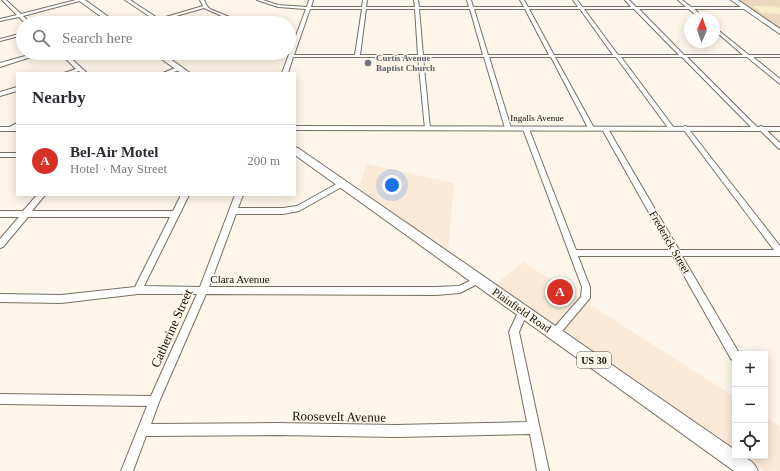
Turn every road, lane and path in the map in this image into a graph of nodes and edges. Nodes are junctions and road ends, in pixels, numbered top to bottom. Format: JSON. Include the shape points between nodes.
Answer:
{"nodes":[{"id":1,"x":4,"y":0,"type":"edge"},
{"id":2,"x":81,"y":0,"type":"edge"},
{"id":3,"x":127,"y":0,"type":"edge"},
{"id":4,"x":202,"y":0,"type":"edge"},
{"id":5,"x":259,"y":0,"type":"edge"},
{"id":6,"x":311,"y":0,"type":"edge"},
{"id":7,"x":365,"y":0,"type":"edge"},
{"id":8,"x":416,"y":0,"type":"edge"},
{"id":9,"x":469,"y":0,"type":"edge"},
{"id":10,"x":522,"y":0,"type":"edge"},
{"id":11,"x":575,"y":0,"type":"edge"},
{"id":12,"x":627,"y":0,"type":"edge"},
{"id":13,"x":680,"y":0,"type":"edge"},
{"id":14,"x":734,"y":0,"type":"edge"},
{"id":15,"x":205,"y":7,"type":"junction"},
{"id":16,"x":308,"y":8,"type":"junction"},
{"id":17,"x":364,"y":8,"type":"junction"},
{"id":18,"x":417,"y":8,"type":"junction"},
{"id":19,"x":472,"y":8,"type":"junction"},
{"id":20,"x":526,"y":8,"type":"junction"},
{"id":21,"x":581,"y":8,"type":"junction"},
{"id":22,"x":634,"y":8,"type":"junction"},
{"id":23,"x":690,"y":8,"type":"junction"},
{"id":24,"x":745,"y":8,"type":"junction"},
{"id":25,"x":695,"y":12,"type":"edge"},
{"id":26,"x":20,"y":15,"type":"junction"},
{"id":27,"x":104,"y":16,"type":"edge"},
{"id":28,"x":152,"y":16,"type":"edge"},
{"id":29,"x":172,"y":16,"type":"edge"},
{"id":30,"x":222,"y":16,"type":"edge"},
{"id":31,"x":0,"y":20,"type":"edge"},
{"id":32,"x":780,"y":32,"type":"edge"},
{"id":33,"x":720,"y":33,"type":"edge"},
{"id":34,"x":16,"y":36,"type":"edge"},
{"id":35,"x":0,"y":40,"type":"edge"},
{"id":36,"x":296,"y":42,"type":"edge"},
{"id":37,"x":296,"y":56,"type":"edge"},
{"id":38,"x":357,"y":56,"type":"junction"},
{"id":39,"x":422,"y":56,"type":"junction"},
{"id":40,"x":487,"y":56,"type":"junction"},
{"id":41,"x":552,"y":56,"type":"junction"},
{"id":42,"x":617,"y":56,"type":"junction"},
{"id":43,"x":684,"y":56,"type":"junction"},
{"id":44,"x":748,"y":56,"type":"junction"},
{"id":45,"x":780,"y":56,"type":"edge"},
{"id":46,"x":17,"y":60,"type":"edge"},
{"id":47,"x":70,"y":60,"type":"edge"},
{"id":48,"x":167,"y":60,"type":"edge"},
{"id":49,"x":290,"y":60,"type":"edge"},
{"id":50,"x":0,"y":65,"type":"edge"},
{"id":51,"x":82,"y":71,"type":"edge"},
{"id":52,"x":183,"y":71,"type":"edge"},
{"id":53,"x":285,"y":72,"type":"edge"},
{"id":54,"x":780,"y":82,"type":"edge"},
{"id":55,"x":16,"y":89,"type":"edge"},
{"id":56,"x":0,"y":94,"type":"edge"},
{"id":57,"x":296,"y":128,"type":"edge"},
{"id":58,"x":427,"y":128,"type":"junction"},
{"id":59,"x":508,"y":128,"type":"junction"},
{"id":60,"x":591,"y":128,"type":"junction"},
{"id":61,"x":671,"y":128,"type":"junction"},
{"id":62,"x":685,"y":128,"type":"junction"},
{"id":63,"x":758,"y":128,"type":"junction"},
{"id":64,"x":780,"y":128,"type":"edge"},
{"id":65,"x":0,"y":129,"type":"edge"},
{"id":66,"x":13,"y":129,"type":"edge"},
{"id":67,"x":526,"y":129,"type":"junction"},
{"id":68,"x":605,"y":129,"type":"junction"},
{"id":69,"x":780,"y":147,"type":"edge"},
{"id":70,"x":296,"y":151,"type":"edge"},
{"id":71,"x":0,"y":155,"type":"edge"},
{"id":72,"x":16,"y":155,"type":"edge"},
{"id":73,"x":343,"y":184,"type":"junction"},
{"id":74,"x":40,"y":196,"type":"edge"},
{"id":75,"x":185,"y":196,"type":"edge"},
{"id":76,"x":239,"y":196,"type":"edge"},
{"id":77,"x":233,"y":211,"type":"junction"},
{"id":78,"x":0,"y":214,"type":"edge"},
{"id":79,"x":25,"y":214,"type":"junction"},
{"id":80,"x":176,"y":214,"type":"junction"},
{"id":81,"x":0,"y":245,"type":"edge"},
{"id":82,"x":780,"y":252,"type":"edge"},
{"id":83,"x":573,"y":253,"type":"junction"},
{"id":84,"x":676,"y":253,"type":"junction"},
{"id":85,"x":478,"y":280,"type":"junction"},
{"id":86,"x":138,"y":290,"type":"junction"},
{"id":87,"x":202,"y":291,"type":"junction"},
{"id":88,"x":0,"y":298,"type":"edge"},
{"id":89,"x":523,"y":311,"type":"junction"},
{"id":90,"x":555,"y":333,"type":"junction"},
{"id":91,"x":732,"y":351,"type":"edge"},
{"id":92,"x":0,"y":399,"type":"edge"},
{"id":93,"x":154,"y":401,"type":"junction"},
{"id":94,"x":534,"y":428,"type":"junction"},
{"id":95,"x":143,"y":430,"type":"junction"},
{"id":96,"x":743,"y":463,"type":"edge"},
{"id":97,"x":127,"y":471,"type":"edge"},
{"id":98,"x":543,"y":471,"type":"edge"}],
"edges":[{"from":1,"to":26,"type":"street"},
{"from":2,"to":26,"type":"street"},
{"from":2,"to":27,"type":"main road"},
{"from":3,"to":28,"type":"street"},
{"from":4,"to":15,"type":"street"},
{"from":5,"to":16,"type":"street","via":[[278,6]]},
{"from":6,"to":16,"type":"street"},
{"from":7,"to":17,"type":"street"},
{"from":8,"to":18,"type":"street"},
{"from":9,"to":19,"type":"street"},
{"from":10,"to":20,"type":"street"},
{"from":11,"to":21,"type":"street"},
{"from":12,"to":22,"type":"street"},
{"from":13,"to":23,"type":"street"},
{"from":14,"to":24,"type":"main road"},
{"from":15,"to":29,"type":"street"},
{"from":15,"to":30,"type":"street"},
{"from":16,"to":17,"type":"street"},
{"from":16,"to":36,"type":"street"},
{"from":17,"to":18,"type":"street"},
{"from":17,"to":38,"type":"street"},
{"from":18,"to":19,"type":"street"},
{"from":18,"to":39,"type":"street"},
{"from":19,"to":20,"type":"street"},
{"from":19,"to":40,"type":"street"},
{"from":20,"to":21,"type":"street"},
{"from":20,"to":41,"type":"street"},
{"from":21,"to":22,"type":"street"},
{"from":21,"to":42,"type":"street"},
{"from":22,"to":23,"type":"street"},
{"from":22,"to":43,"type":"street"},
{"from":23,"to":24,"type":"street"},
{"from":23,"to":25,"type":"street"},
{"from":24,"to":32,"type":"main road"},
{"from":26,"to":31,"type":"street"},
{"from":33,"to":44,"type":"street"},
{"from":34,"to":35,"type":"street"},
{"from":37,"to":38,"type":"street"},
{"from":38,"to":39,"type":"street"},
{"from":39,"to":40,"type":"street"},
{"from":39,"to":58,"type":"street"},
{"from":40,"to":41,"type":"street"},
{"from":40,"to":59,"type":"street"},
{"from":41,"to":42,"type":"street"},
{"from":41,"to":60,"type":"street"},
{"from":42,"to":43,"type":"street"},
{"from":42,"to":61,"type":"street"},
{"from":43,"to":44,"type":"street"},
{"from":43,"to":63,"type":"street"},
{"from":44,"to":45,"type":"street"},
{"from":44,"to":54,"type":"street"},
{"from":46,"to":50,"type":"street"},
{"from":47,"to":51,"type":"street"},
{"from":48,"to":52,"type":"main road"},
{"from":49,"to":53,"type":"street"},
{"from":55,"to":56,"type":"street"},
{"from":57,"to":58,"type":"street","name":"Ingalls Avenue"},
{"from":58,"to":59,"type":"street","name":"Ingalls Avenue"},
{"from":59,"to":67,"type":"street","name":"Ingalls Avenue"},
{"from":60,"to":67,"type":"street","name":"Ingalls Avenue"},
{"from":60,"to":68,"type":"street","name":"Ingalls Avenue"},
{"from":61,"to":62,"type":"street","name":"Ingalls Avenue"},
{"from":61,"to":68,"type":"street","name":"Ingalls Avenue"},
{"from":62,"to":63,"type":"street","name":"Ingalls Avenue"},
{"from":62,"to":82,"type":"street"},
{"from":63,"to":64,"type":"street","name":"Ingalls Avenue"},
{"from":63,"to":69,"type":"street"},
{"from":65,"to":66,"type":"street"},
{"from":67,"to":83,"type":"street"},
{"from":68,"to":84,"type":"street","name":"Frederick Street"},
{"from":70,"to":73,"type":"main road","name":"Plainfield Road","number":"US 30"},
{"from":71,"to":72,"type":"street"},
{"from":73,"to":77,"type":"street","via":[[299,208],[284,211]]},
{"from":73,"to":85,"type":"main road","name":"Plainfield Road","number":"US 30"},
{"from":74,"to":79,"type":"street"},
{"from":75,"to":80,"type":"street"},
{"from":76,"to":77,"type":"street","name":"Catherine Street"},
{"from":77,"to":87,"type":"street","name":"Catherine Street"},
{"from":78,"to":79,"type":"street"},
{"from":79,"to":80,"type":"street"},
{"from":79,"to":81,"type":"street"},
{"from":80,"to":86,"type":"street"},
{"from":82,"to":84,"type":"street"},
{"from":83,"to":84,"type":"street"},
{"from":83,"to":90,"type":"street","via":[[586,287],[585,298]]},
{"from":84,"to":91,"type":"street","name":"Frederick Street"},
{"from":85,"to":87,"type":"street","name":"Clara Avenue","via":[[460,289],[436,291]]},
{"from":85,"to":89,"type":"main road","name":"Plainfield Road","number":"US 30"},
{"from":86,"to":87,"type":"street","name":"Clara Avenue"},
{"from":86,"to":88,"type":"street","name":"Clara Avenue","via":[[61,299]]},
{"from":87,"to":93,"type":"street","name":"Catherine Street"},
{"from":89,"to":90,"type":"main road","name":"Plainfield Road","number":"US 30"},
{"from":89,"to":94,"type":"street","via":[[514,332]]},
{"from":90,"to":96,"type":"main road","name":"Plainfield Road","number":"US 30"},
{"from":92,"to":93,"type":"street"},
{"from":93,"to":95,"type":"street","name":"Catherine Street"},
{"from":94,"to":95,"type":"street","name":"Roosevelt Avenue","via":[[396,431]]},
{"from":94,"to":98,"type":"street"},
{"from":95,"to":97,"type":"street","name":"Catherine Street"}]}
